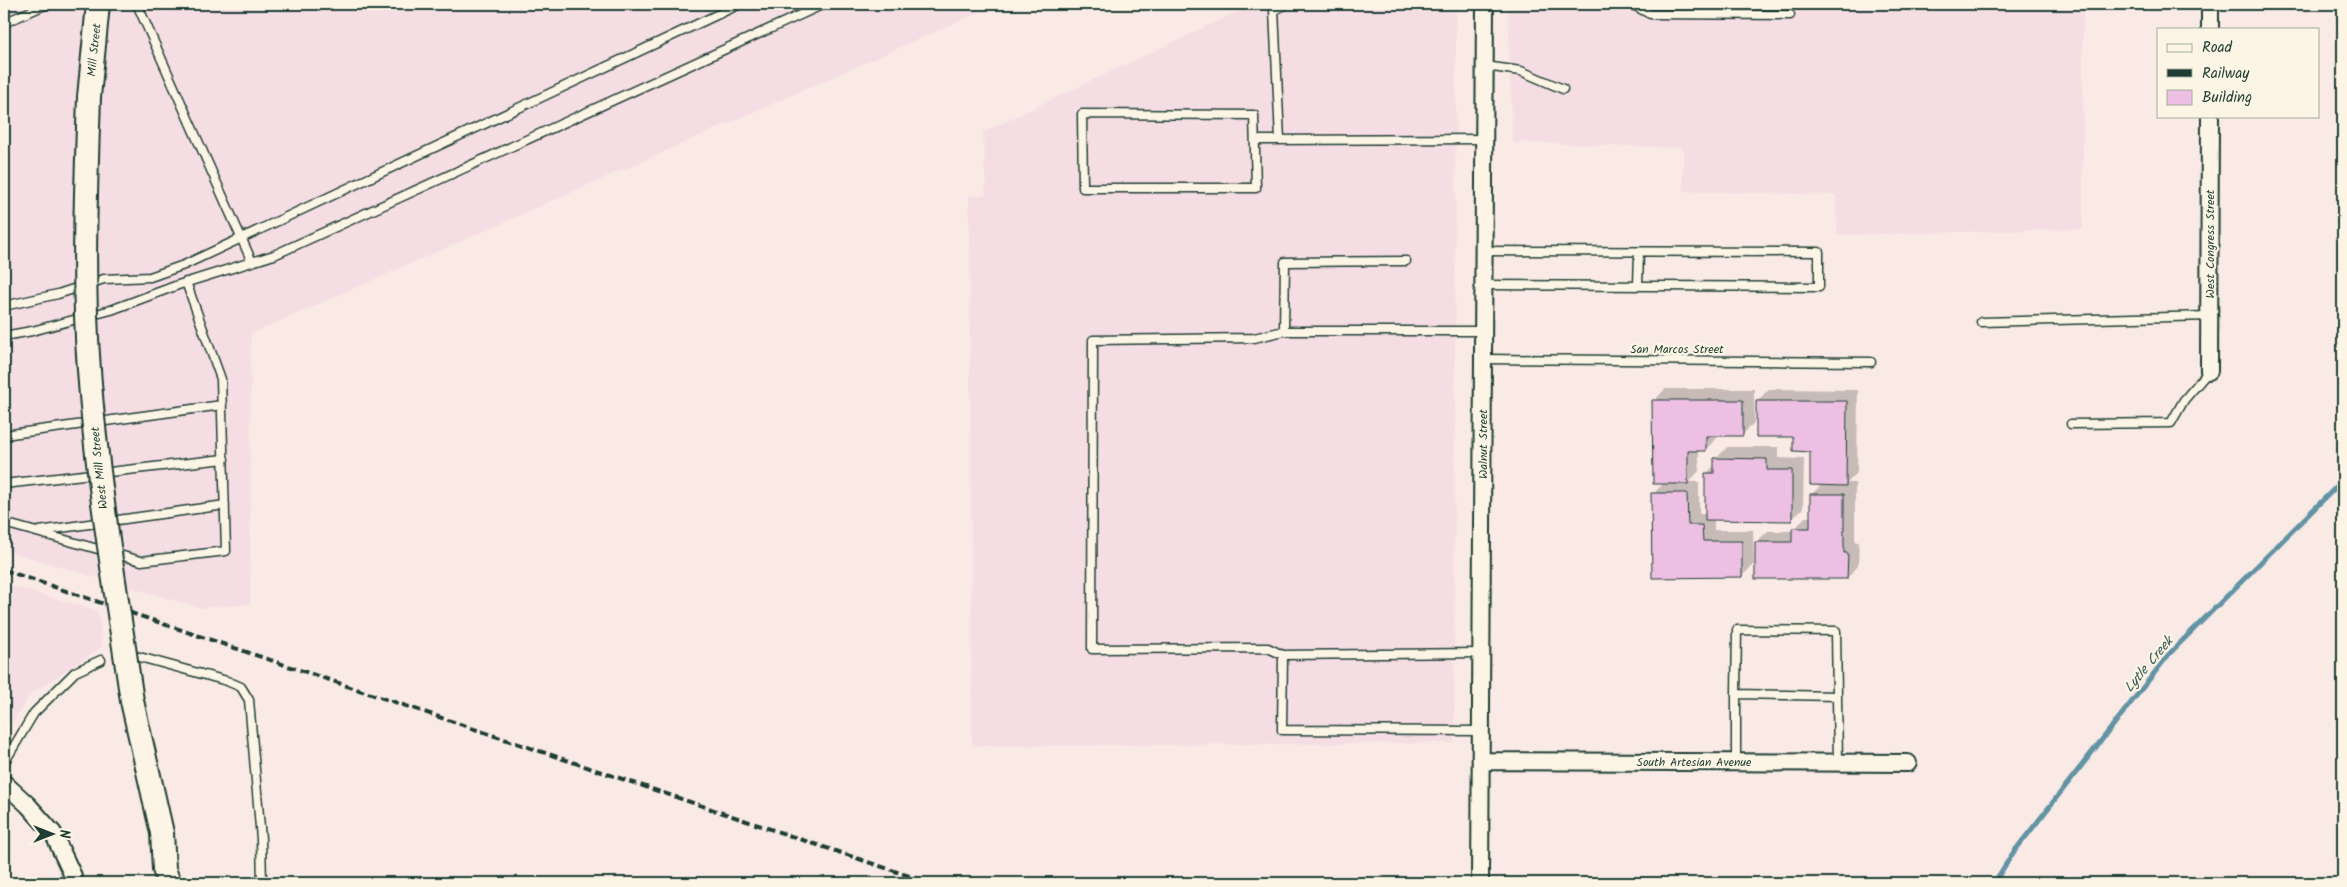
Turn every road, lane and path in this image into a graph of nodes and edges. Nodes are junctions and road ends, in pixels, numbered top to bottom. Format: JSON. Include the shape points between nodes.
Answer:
{"nodes":[{"id":1,"x":47,"y":4,"type":"edge"},
{"id":2,"x":98,"y":4,"type":"edge"},
{"id":3,"x":137,"y":4,"type":"edge"},
{"id":4,"x":740,"y":4,"type":"edge"},
{"id":5,"x":824,"y":4,"type":"edge"},
{"id":6,"x":1287,"y":4,"type":"edge"},
{"id":7,"x":1485,"y":4,"type":"edge"},
{"id":8,"x":1632,"y":4,"type":"edge"},
{"id":9,"x":2210,"y":4,"type":"edge"},
{"id":10,"x":1790,"y":15,"type":"dead end"},
{"id":11,"x":4,"y":23,"type":"edge"},
{"id":12,"x":2210,"y":28,"type":"edge"},
{"id":13,"x":1485,"y":66,"type":"junction"},
{"id":14,"x":1563,"y":90,"type":"dead end"},
{"id":15,"x":89,"y":97,"type":"joint"},
{"id":16,"x":2210,"y":118,"type":"edge"},
{"id":17,"x":1485,"y":139,"type":"junction"},
{"id":18,"x":1255,"y":140,"type":"junction"},
{"id":19,"x":1280,"y":140,"type":"junction"},
{"id":20,"x":242,"y":240,"type":"junction"},
{"id":21,"x":1484,"y":251,"type":"junction"},
{"id":22,"x":1639,"y":252,"type":"junction"},
{"id":23,"x":1406,"y":261,"type":"dead end"},
{"id":24,"x":252,"y":262,"type":"junction"},
{"id":25,"x":186,"y":282,"type":"junction"},
{"id":26,"x":1483,"y":285,"type":"junction"},
{"id":27,"x":1638,"y":286,"type":"junction"},
{"id":28,"x":4,"y":306,"type":"edge"},
{"id":29,"x":2210,"y":316,"type":"junction"},
{"id":30,"x":1981,"y":322,"type":"dead end"},
{"id":31,"x":1284,"y":331,"type":"junction"},
{"id":32,"x":1483,"y":331,"type":"junction"},
{"id":33,"x":4,"y":336,"type":"edge"},
{"id":34,"x":1483,"y":359,"type":"junction"},
{"id":35,"x":1871,"y":362,"type":"dead end"},
{"id":36,"x":2209,"y":371,"type":"joint"},
{"id":37,"x":222,"y":405,"type":"junction"},
{"id":38,"x":2071,"y":424,"type":"dead end"},
{"id":39,"x":4,"y":435,"type":"edge"},
{"id":40,"x":224,"y":459,"type":"junction"},
{"id":41,"x":4,"y":484,"type":"edge"},
{"id":42,"x":225,"y":505,"type":"junction"},
{"id":43,"x":4,"y":523,"type":"edge"},
{"id":44,"x":35,"y":532,"type":"junction"},
{"id":45,"x":1481,"y":653,"type":"junction"},
{"id":46,"x":1283,"y":655,"type":"junction"},
{"id":47,"x":136,"y":656,"type":"dead end"},
{"id":48,"x":101,"y":660,"type":"dead end"},
{"id":49,"x":1736,"y":694,"type":"junction"},
{"id":50,"x":1837,"y":696,"type":"junction"},
{"id":51,"x":1481,"y":731,"type":"junction"},
{"id":52,"x":1481,"y":761,"type":"junction"},
{"id":53,"x":4,"y":763,"type":"edge"},
{"id":54,"x":1736,"y":763,"type":"junction"},
{"id":55,"x":1838,"y":763,"type":"junction"},
{"id":56,"x":1908,"y":763,"type":"dead end"},
{"id":57,"x":4,"y":783,"type":"edge"},
{"id":58,"x":162,"y":833,"type":"junction"},
{"id":59,"x":73,"y":883,"type":"edge"},
{"id":60,"x":169,"y":883,"type":"edge"},
{"id":61,"x":184,"y":883,"type":"edge"},
{"id":62,"x":262,"y":883,"type":"edge"},
{"id":63,"x":1480,"y":883,"type":"edge"}],
"edges":[{"from":1,"to":11,"type":"lane"},
{"from":2,"to":15,"type":"main road","name":"Mill Street"},
{"from":3,"to":20,"type":"lane"},
{"from":4,"to":20,"type":"lane"},
{"from":5,"to":24,"type":"lane","via":[[274,255]]},
{"from":6,"to":19,"type":"lane","via":[[1274,10]]},
{"from":7,"to":13,"type":"street","name":"Walnut Street"},
{"from":8,"to":10,"type":"lane","via":[[1650,14]]},
{"from":9,"to":12,"type":"street"},
{"from":13,"to":14,"type":"lane","via":[[1521,70]]},
{"from":13,"to":17,"type":"street","name":"Walnut Street"},
{"from":15,"to":58,"type":"main road","name":"West Mill Street","bridge":true,"via":[[84,233],[89,369],[101,494],[132,701]]},
{"from":16,"to":29,"type":"street","name":"West Congress Street"},
{"from":17,"to":19,"type":"lane"},
{"from":17,"to":21,"type":"street","name":"Walnut Street"},
{"from":18,"to":18,"type":"lane","via":[[1254,114],[1082,114],[1083,188],[1256,188]]},
{"from":18,"to":19,"type":"lane"},
{"from":20,"to":24,"type":"lane"},
{"from":20,"to":28,"type":"lane","via":[[150,277],[104,279]]},
{"from":21,"to":22,"type":"lane"},
{"from":21,"to":26,"type":"street","name":"Walnut Street"},
{"from":22,"to":27,"type":"lane"},
{"from":22,"to":27,"type":"lane","via":[[1819,252],[1819,286]]},
{"from":23,"to":31,"type":"lane","via":[[1285,262]]},
{"from":24,"to":25,"type":"lane"},
{"from":25,"to":33,"type":"lane","via":[[111,310]]},
{"from":25,"to":37,"type":"lane","via":[[221,379]]},
{"from":26,"to":27,"type":"lane"},
{"from":26,"to":32,"type":"street","name":"Walnut Street"},
{"from":29,"to":30,"type":"lane"},
{"from":29,"to":36,"type":"street","name":"West Congress Street"},
{"from":31,"to":32,"type":"lane"},
{"from":31,"to":46,"type":"lane","via":[[1254,338],[1093,340],[1092,649],[1268,648]]},
{"from":32,"to":34,"type":"street","name":"Walnut Street"},
{"from":34,"to":35,"type":"lane","name":"San Marcos Street"},
{"from":34,"to":45,"type":"street","name":"Walnut Street"},
{"from":36,"to":38,"type":"lane","via":[[2184,400],[2171,423]]},
{"from":37,"to":39,"type":"lane"},
{"from":37,"to":40,"type":"lane"},
{"from":40,"to":41,"type":"lane"},
{"from":40,"to":42,"type":"lane"},
{"from":42,"to":44,"type":"lane"},
{"from":42,"to":44,"type":"lane","via":[[226,551],[141,561]]},
{"from":43,"to":44,"type":"lane"},
{"from":45,"to":46,"type":"lane"},
{"from":45,"to":51,"type":"street","name":"Walnut Street"},
{"from":46,"to":51,"type":"lane","via":[[1282,730]]},
{"from":47,"to":62,"type":"lane","via":[[227,681],[241,687],[249,700]]},
{"from":48,"to":53,"type":"lane","via":[[75,672],[34,713]]},
{"from":49,"to":50,"type":"lane"},
{"from":49,"to":50,"type":"lane","via":[[1737,630],[1836,632]]},
{"from":49,"to":54,"type":"lane"},
{"from":50,"to":55,"type":"lane"},
{"from":51,"to":52,"type":"street","name":"Walnut Street"},
{"from":52,"to":54,"type":"street","name":"South Artesian Avenue"},
{"from":52,"to":63,"type":"street","name":"Walnut Street"},
{"from":54,"to":55,"type":"street","name":"South Artesian Avenue"},
{"from":55,"to":56,"type":"street","name":"South Artesian Avenue"},
{"from":57,"to":59,"type":"street","via":[[53,833],[73,876]]},
{"from":58,"to":60,"type":"main road","name":"West Mill Street","via":[[164,869]]},
{"from":58,"to":61,"type":"main road","name":"West Mill Street","via":[[178,862]]}]}
